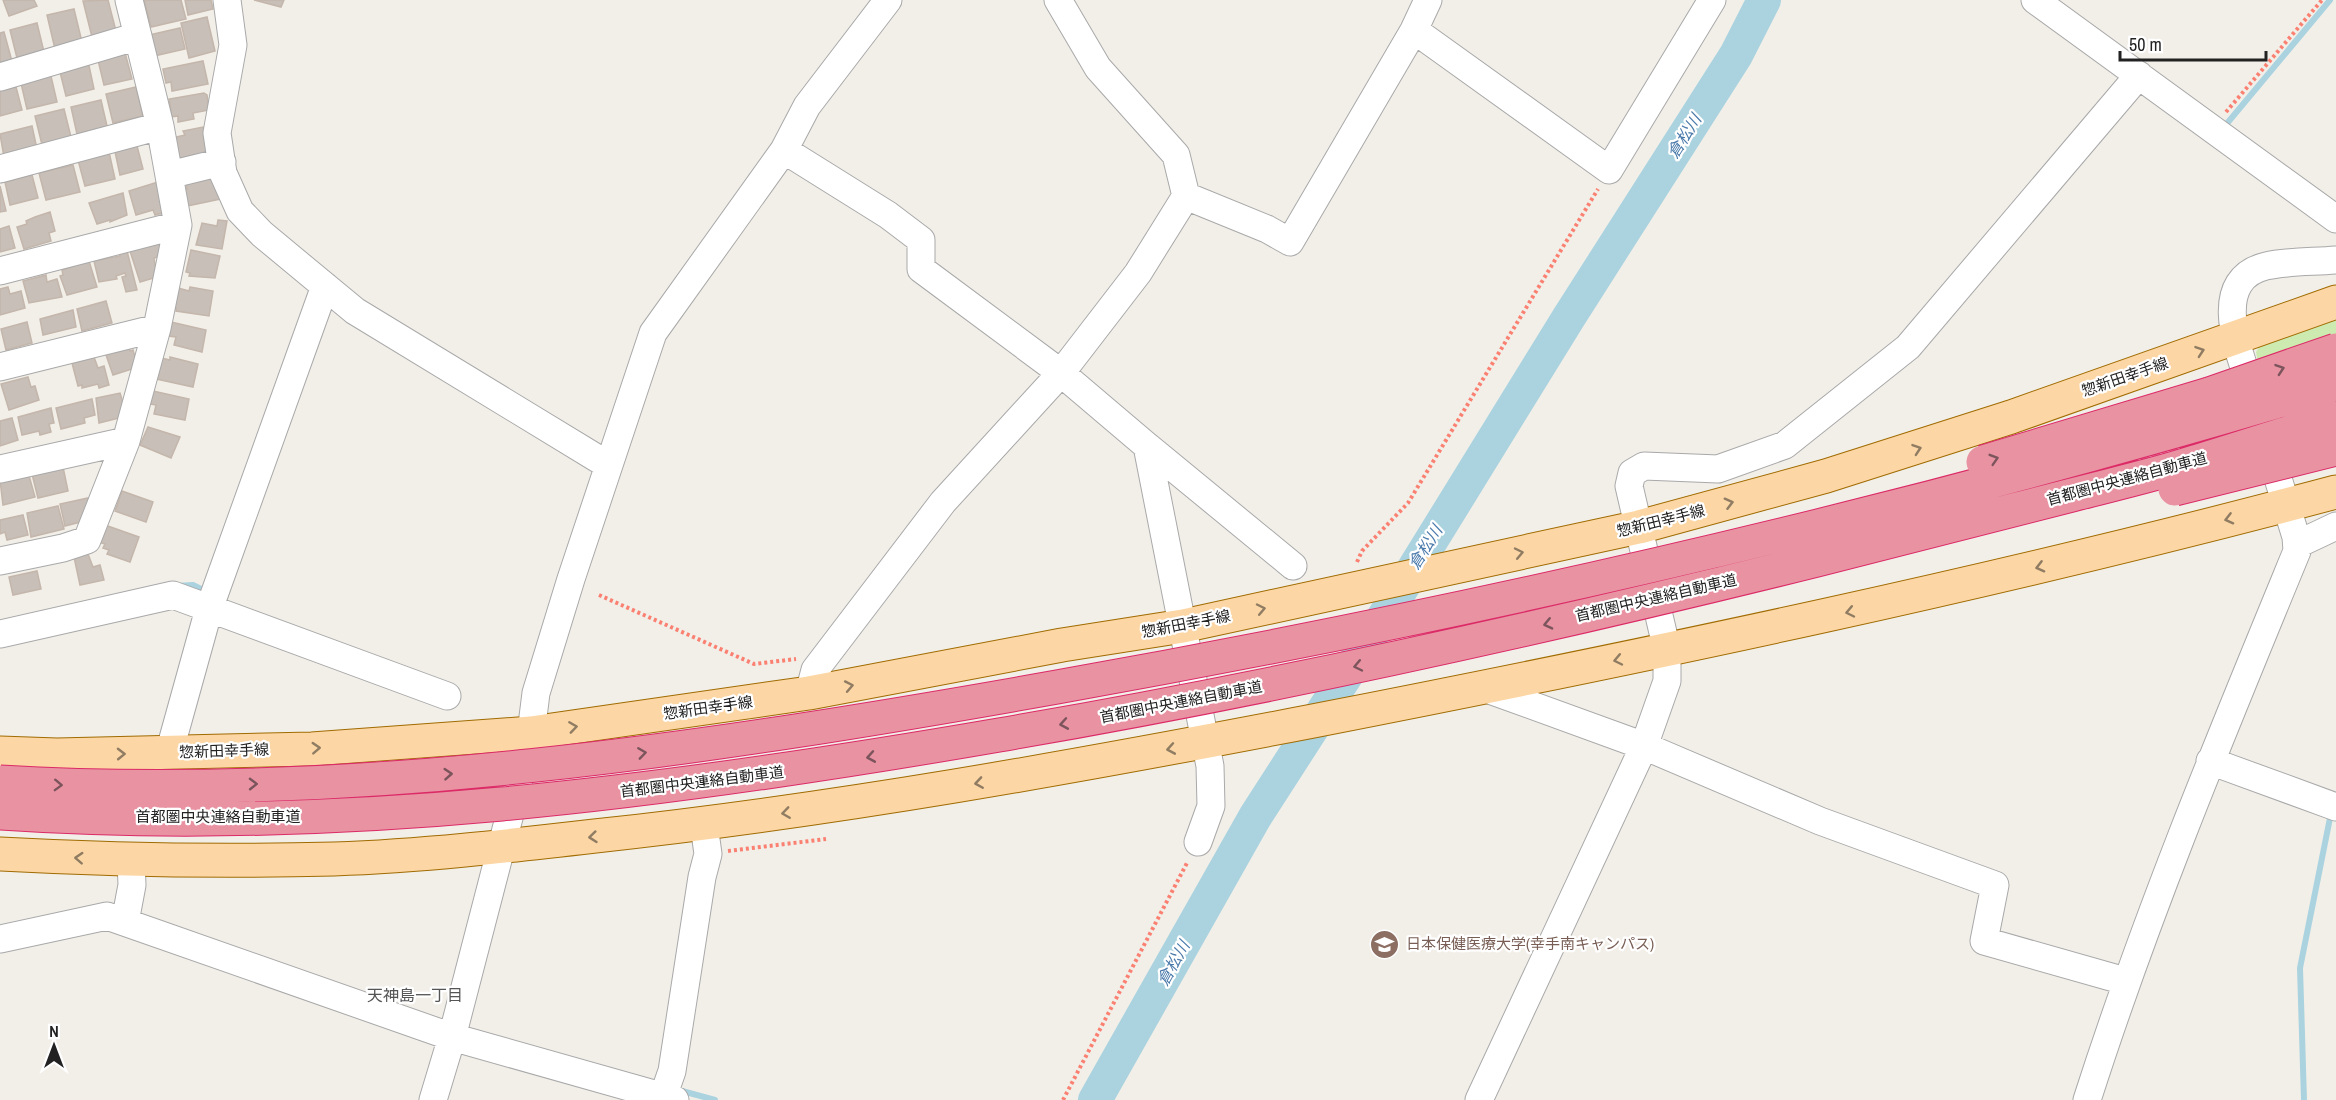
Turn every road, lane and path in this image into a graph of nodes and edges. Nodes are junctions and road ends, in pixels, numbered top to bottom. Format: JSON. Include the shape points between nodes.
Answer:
{"nodes":[{"id":1,"x":129,"y":0,"type":"edge"},
{"id":2,"x":227,"y":0,"type":"edge"},
{"id":3,"x":888,"y":0,"type":"edge"},
{"id":4,"x":1058,"y":0,"type":"edge"},
{"id":5,"x":1428,"y":0,"type":"edge"},
{"id":6,"x":1712,"y":0,"type":"edge"},
{"id":7,"x":2035,"y":0,"type":"edge"},
{"id":8,"x":2322,"y":0,"type":"edge"},
{"id":9,"x":1414,"y":30,"type":"junction"},
{"id":10,"x":138,"y":36,"type":"junction"},
{"id":11,"x":2139,"y":75,"type":"junction"},
{"id":12,"x":0,"y":77,"type":"edge"},
{"id":13,"x":160,"y":126,"type":"junction"},
{"id":14,"x":2213,"y":129,"type":"junction"},
{"id":15,"x":784,"y":150,"type":"junction"},
{"id":16,"x":222,"y":162,"type":"junction"},
{"id":17,"x":0,"y":170,"type":"edge"},
{"id":18,"x":1609,"y":170,"type":"junction"},
{"id":19,"x":169,"y":175,"type":"junction"},
{"id":20,"x":1186,"y":196,"type":"junction"},
{"id":21,"x":2336,"y":219,"type":"edge"},
{"id":22,"x":178,"y":225,"type":"junction"},
{"id":23,"x":2336,"y":260,"type":"edge"},
{"id":24,"x":0,"y":271,"type":"edge"},
{"id":25,"x":325,"y":286,"type":"junction"},
{"id":26,"x":2336,"y":302,"type":"edge"},
{"id":27,"x":157,"y":328,"type":"junction"},
{"id":28,"x":2236,"y":339,"type":"junction"},
{"id":29,"x":2336,"y":350,"type":"edge"},
{"id":30,"x":0,"y":367,"type":"edge"},
{"id":31,"x":1061,"y":373,"type":"junction"},
{"id":32,"x":2336,"y":384,"type":"edge"},
{"id":33,"x":2336,"y":418,"type":"edge"},
{"id":34,"x":126,"y":441,"type":"junction"},
{"id":35,"x":1147,"y":446,"type":"junction"},
{"id":36,"x":2336,"y":449,"type":"edge"},
{"id":37,"x":608,"y":465,"type":"junction"},
{"id":38,"x":0,"y":469,"type":"edge"},
{"id":39,"x":2336,"y":492,"type":"edge"},
{"id":40,"x":2286,"y":505,"type":"junction"},
{"id":41,"x":2336,"y":526,"type":"edge"},
{"id":42,"x":1640,"y":527,"type":"junction"},
{"id":43,"x":1782,"y":535,"type":"junction"},
{"id":44,"x":2298,"y":544,"type":"junction"},
{"id":45,"x":0,"y":561,"type":"edge"},
{"id":46,"x":1293,"y":566,"type":"dead end"},
{"id":47,"x":1749,"y":577,"type":"junction"},
{"id":48,"x":1356,"y":588,"type":"junction"},
{"id":49,"x":599,"y":596,"type":"dead end"},
{"id":50,"x":209,"y":609,"type":"junction"},
{"id":51,"x":1184,"y":626,"type":"junction"},
{"id":52,"x":0,"y":634,"type":"edge"},
{"id":53,"x":1667,"y":650,"type":"junction"},
{"id":54,"x":820,"y":662,"type":"junction"},
{"id":55,"x":1487,"y":689,"type":"junction"},
{"id":56,"x":809,"y":693,"type":"junction"},
{"id":57,"x":447,"y":696,"type":"dead end"},
{"id":58,"x":531,"y":733,"type":"junction"},
{"id":59,"x":1207,"y":743,"type":"junction"},
{"id":60,"x":1644,"y":746,"type":"junction"},
{"id":61,"x":0,"y":753,"type":"edge"},
{"id":62,"x":169,"y":753,"type":"junction"},
{"id":63,"x":2210,"y":761,"type":"junction"},
{"id":64,"x":0,"y":782,"type":"edge"},
{"id":65,"x":2336,"y":807,"type":"edge"},
{"id":66,"x":0,"y":813,"type":"edge"},
{"id":67,"x":706,"y":839,"type":"junction"},
{"id":68,"x":826,"y":839,"type":"dead end"},
{"id":69,"x":1198,"y":842,"type":"joint"},
{"id":70,"x":502,"y":847,"type":"junction"},
{"id":71,"x":0,"y":854,"type":"edge"},
{"id":72,"x":131,"y":861,"type":"junction"},
{"id":73,"x":125,"y":922,"type":"junction"},
{"id":74,"x":1,"y":932,"type":"edge"},
{"id":75,"x":2126,"y":981,"type":"junction"},
{"id":76,"x":452,"y":1037,"type":"junction"},
{"id":77,"x":669,"y":1098,"type":"edge"},
{"id":78,"x":433,"y":1100,"type":"edge"},
{"id":79,"x":1063,"y":1100,"type":"edge"},
{"id":80,"x":1479,"y":1100,"type":"edge"},
{"id":81,"x":2087,"y":1100,"type":"edge"}],
"edges":[{"from":1,"to":10,"type":"street"},
{"from":2,"to":16,"type":"street","via":[[232,45],[217,133]]},
{"from":3,"to":15,"type":"street","via":[[807,106]]},
{"from":4,"to":20,"type":"street","via":[[1098,68],[1176,156]]},
{"from":5,"to":9,"type":"street"},
{"from":6,"to":18,"type":"street"},
{"from":7,"to":11,"type":"street"},
{"from":8,"to":14,"type":"path"},
{"from":9,"to":18,"type":"street"},
{"from":9,"to":20,"type":"street","via":[[1290,242]]},
{"from":10,"to":12,"type":"street"},
{"from":10,"to":13,"type":"street"},
{"from":11,"to":14,"type":"street"},
{"from":11,"to":42,"type":"street","via":[[1908,347],[1785,445],[1718,469],[1644,466],[1632,472],[1629,486]]},
{"from":13,"to":17,"type":"street"},
{"from":13,"to":19,"type":"street"},
{"from":14,"to":21,"type":"street"},
{"from":15,"to":31,"type":"street","via":[[921,240],[921,269]]},
{"from":15,"to":37,"type":"street","via":[[653,333]]},
{"from":16,"to":19,"type":"street"},
{"from":16,"to":25,"type":"street","via":[[240,211]]},
{"from":18,"to":48,"type":"path","via":[[1408,503],[1362,551],[1355,567]]},
{"from":19,"to":22,"type":"street"},
{"from":20,"to":31,"type":"street","via":[[1138,273]]},
{"from":22,"to":24,"type":"street"},
{"from":22,"to":27,"type":"street"},
{"from":23,"to":28,"type":"street","via":[[2267,266],[2243,278],[2234,291],[2232,304]]},
{"from":25,"to":37,"type":"street","via":[[355,311]]},
{"from":25,"to":50,"type":"street"},
{"from":26,"to":28,"type":"main road","name":"惣新田幸手線"},
{"from":27,"to":30,"type":"street"},
{"from":27,"to":34,"type":"street"},
{"from":28,"to":40,"type":"street"},
{"from":42,"to":28,"type":"main road","name":"惣新田幸手線","one_way":true,"via":[[1907,452]]},
{"from":43,"to":29,"type":"highway","one_way":true,"bridge":true,"via":[[1853,502],[2209,394]]},
{"from":31,"to":35,"type":"street"},
{"from":31,"to":54,"type":"street","via":[[943,502]]},
{"from":32,"to":43,"type":"highway","bridge":true,"via":[[1994,482]]},
{"from":33,"to":47,"type":"highway","name":"首都圏中央連絡自動車道","bridge":true,"via":[[2187,465]]},
{"from":34,"to":38,"type":"street"},
{"from":34,"to":45,"type":"street","via":[[87,540]]},
{"from":35,"to":46,"type":"street"},
{"from":35,"to":51,"type":"street"},
{"from":36,"to":47,"type":"highway","bridge":true,"via":[[1816,578]]},
{"from":37,"to":58,"type":"street","via":[[537,693]]},
{"from":39,"to":40,"type":"main road"},
{"from":40,"to":44,"type":"street"},
{"from":40,"to":53,"type":"main road","one_way":true,"via":[[1934,593]]},
{"from":41,"to":44,"type":"street"},
{"from":48,"to":42,"type":"main road","name":"惣新田幸手線","one_way":true},
{"from":42,"to":53,"type":"street"},
{"from":64,"to":43,"type":"highway","one_way":true,"bridge":true,"via":[[317,783],[592,760],[797,731],[1174,666],[1608,576]]},
{"from":44,"to":63,"type":"street"},
{"from":47,"to":66,"type":"highway","name":"首都圏中央連絡自動車道","one_way":true,"bridge":true,"via":[[1293,680],[1113,716],[807,768],[580,798],[418,813],[238,819]]},
{"from":51,"to":48,"type":"main road","name":"惣新田幸手線","one_way":true},
{"from":49,"to":54,"type":"path","via":[[754,664],[806,658]]},
{"from":50,"to":52,"type":"street","via":[[173,595]]},
{"from":50,"to":57,"type":"street"},
{"from":50,"to":62,"type":"street"},
{"from":56,"to":51,"type":"main road","name":"惣新田幸手線","one_way":true},
{"from":51,"to":59,"type":"street"},
{"from":53,"to":55,"type":"main road","one_way":true},
{"from":53,"to":60,"type":"street","via":[[1667,681]]},
{"from":54,"to":56,"type":"street"},
{"from":55,"to":59,"type":"main road"},
{"from":55,"to":60,"type":"street"},
{"from":58,"to":56,"type":"main road","name":"惣新田幸手線","one_way":true},
{"from":62,"to":58,"type":"main road","name":"惣新田幸手線","one_way":true,"via":[[312,749]]},
{"from":58,"to":70,"type":"street"},
{"from":59,"to":67,"type":"main road","one_way":true},
{"from":59,"to":69,"type":"street","via":[[1211,806]]},
{"from":60,"to":75,"type":"street","via":[[1820,821],[1995,885],[1984,941]]},
{"from":60,"to":80,"type":"street"},
{"from":61,"to":62,"type":"main road","name":"惣新田幸手線","one_way":true},
{"from":63,"to":65,"type":"street"},
{"from":63,"to":75,"type":"street"},
{"from":67,"to":68,"type":"path"},
{"from":67,"to":70,"type":"main road","one_way":true},
{"from":67,"to":77,"type":"street"},
{"from":69,"to":79,"type":"path"},
{"from":70,"to":72,"type":"main road","via":[[334,858]]},
{"from":70,"to":76,"type":"street"},
{"from":72,"to":71,"type":"main road","one_way":true},
{"from":72,"to":73,"type":"street","via":[[132,885]]},
{"from":73,"to":74,"type":"street","via":[[99,916]]},
{"from":73,"to":76,"type":"street"},
{"from":75,"to":81,"type":"street"},
{"from":76,"to":77,"type":"street"},
{"from":76,"to":78,"type":"street"}]}
